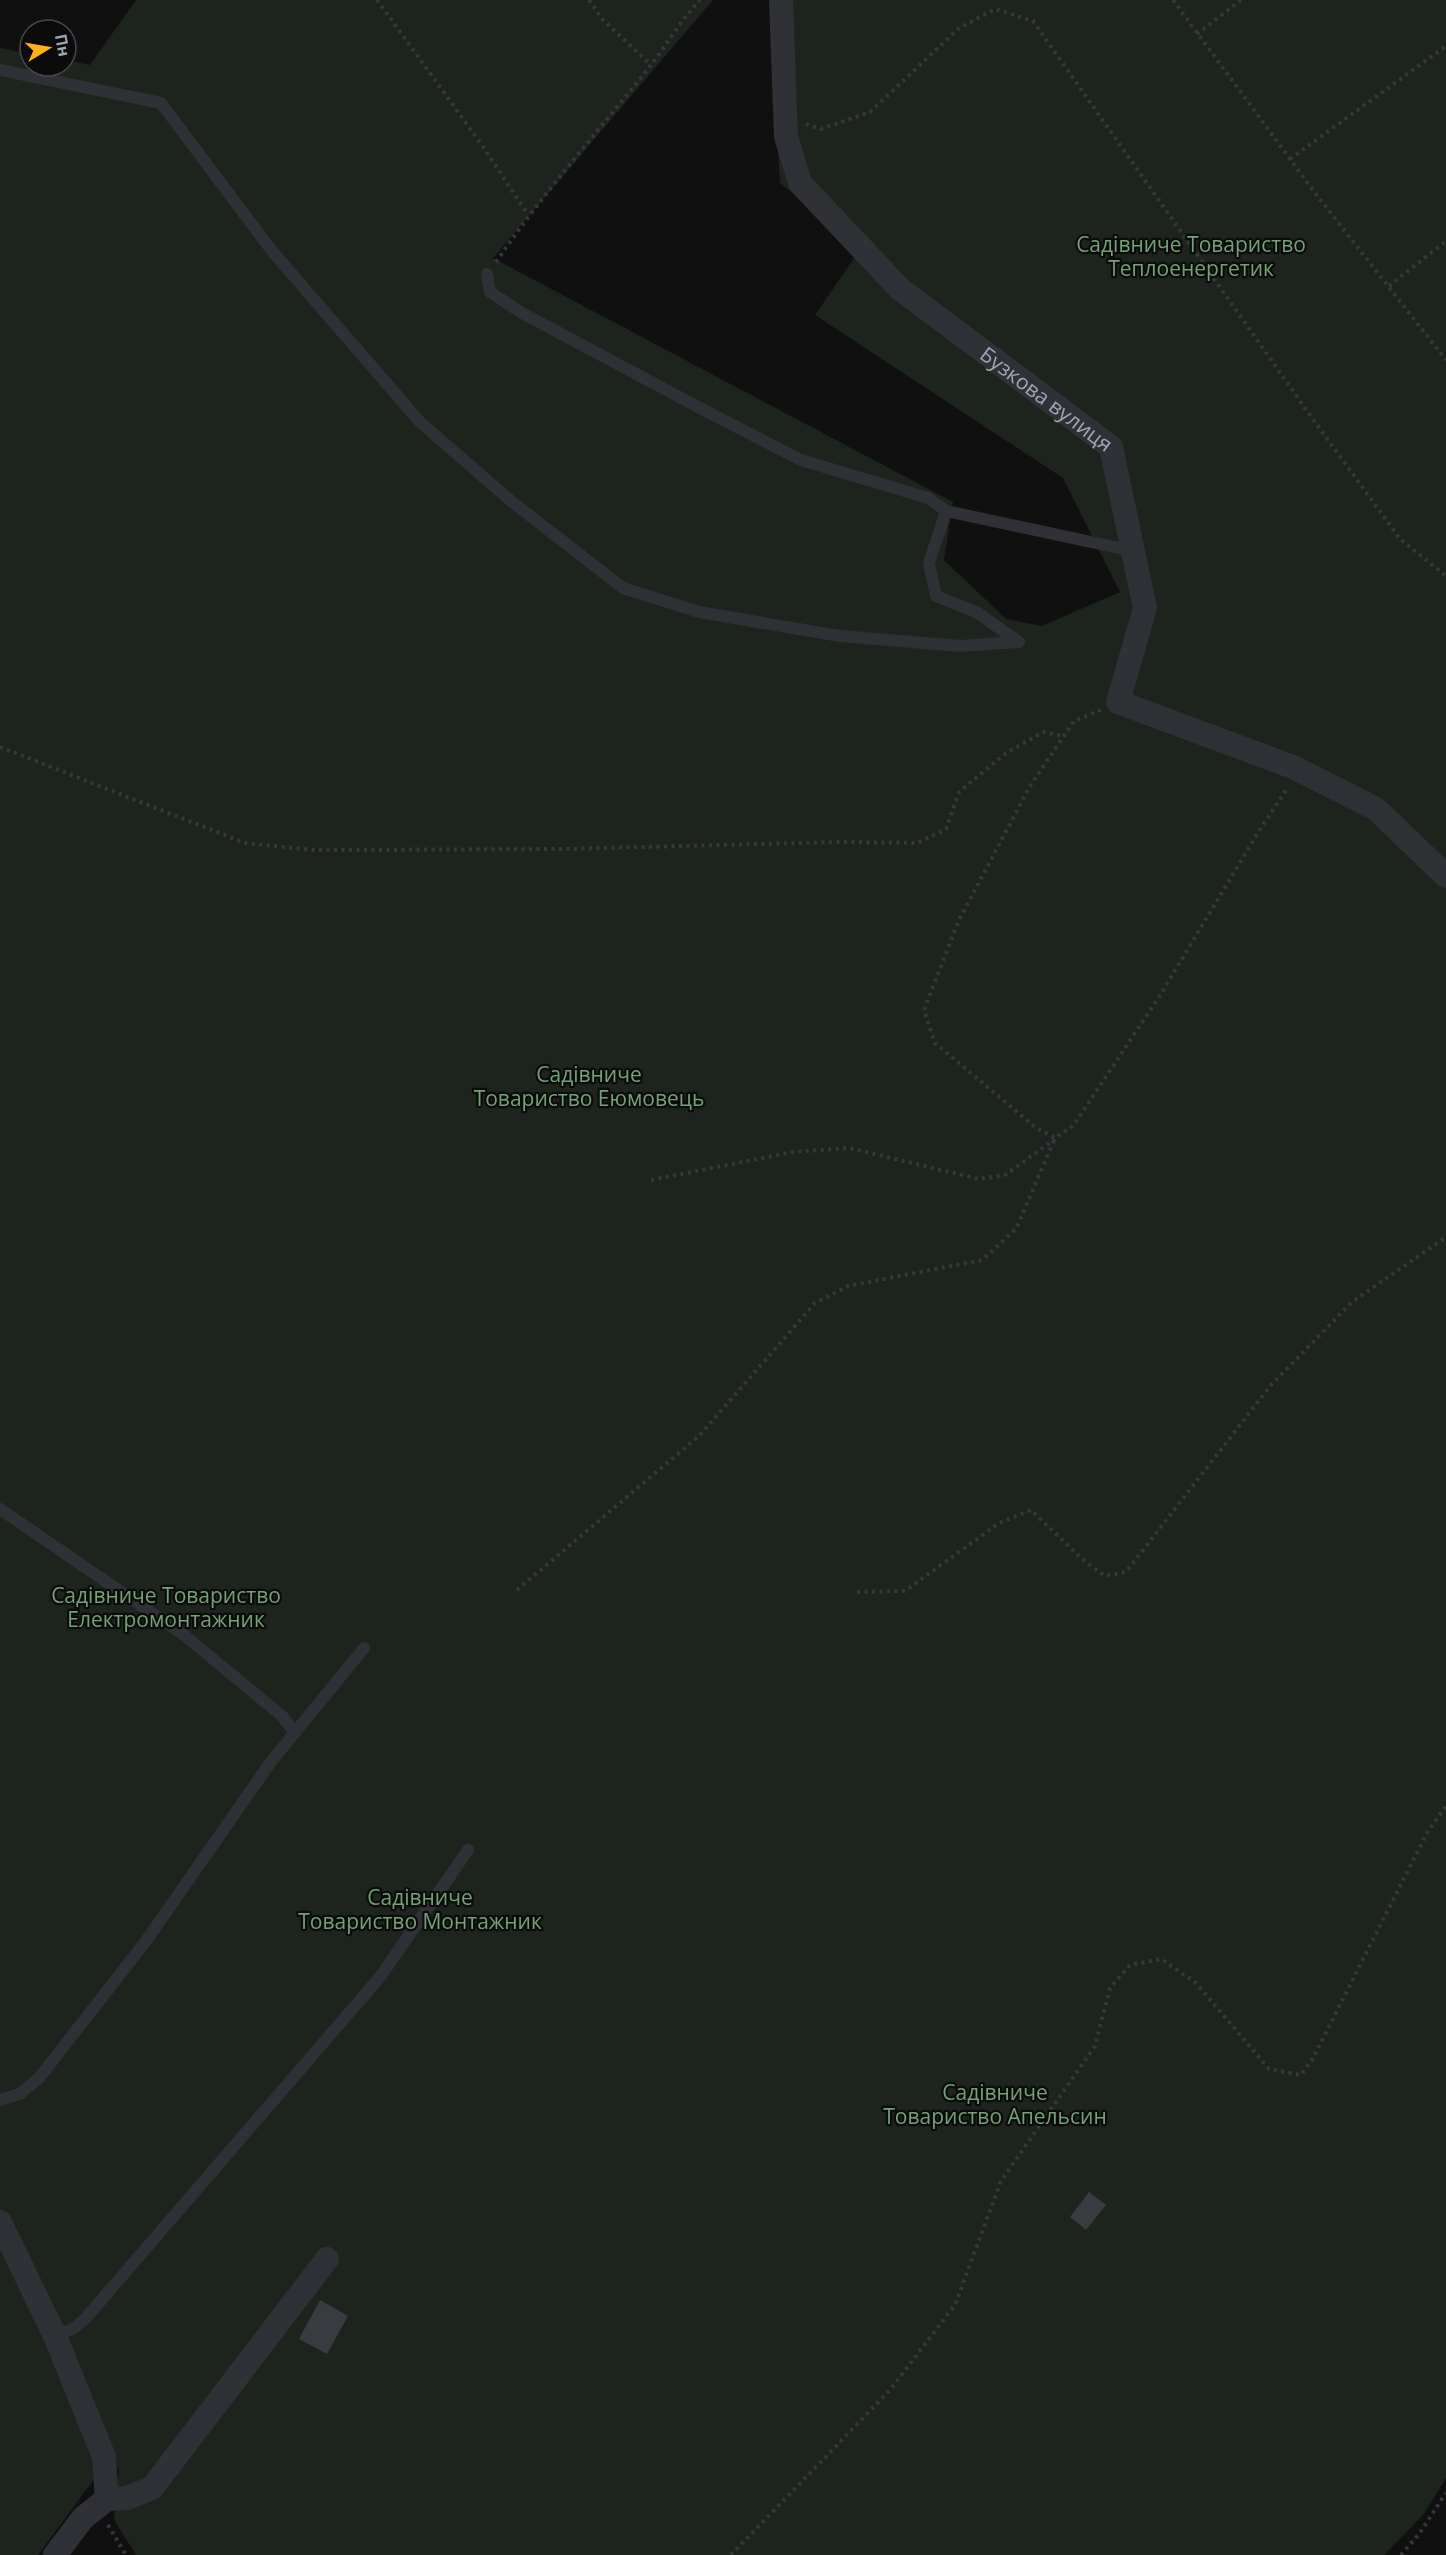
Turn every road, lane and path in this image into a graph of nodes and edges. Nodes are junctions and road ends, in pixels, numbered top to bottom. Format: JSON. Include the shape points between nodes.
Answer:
{"nodes":[{"id":1,"x":377,"y":0,"type":"edge"},
{"id":2,"x":589,"y":0,"type":"edge"},
{"id":3,"x":700,"y":0,"type":"edge"},
{"id":4,"x":781,"y":0,"type":"edge"},
{"id":5,"x":1173,"y":0,"type":"edge"},
{"id":6,"x":1241,"y":0,"type":"edge"},
{"id":7,"x":1197,"y":34,"type":"junction"},
{"id":8,"x":1446,"y":46,"type":"edge"},
{"id":9,"x":651,"y":65,"type":"junction"},
{"id":10,"x":0,"y":70,"type":"edge"},
{"id":11,"x":786,"y":116,"type":"junction"},
{"id":12,"x":1290,"y":159,"type":"junction"},
{"id":13,"x":528,"y":216,"type":"junction"},
{"id":14,"x":1446,"y":241,"type":"edge"},
{"id":15,"x":487,"y":274,"type":"joint"},
{"id":16,"x":1389,"y":286,"type":"junction"},
{"id":17,"x":1446,"y":360,"type":"edge"},
{"id":18,"x":946,"y":511,"type":"junction"},
{"id":19,"x":1133,"y":551,"type":"junction"},
{"id":20,"x":1446,"y":576,"type":"edge"},
{"id":21,"x":1118,"y":702,"type":"junction"},
{"id":22,"x":1063,"y":736,"type":"junction"},
{"id":23,"x":0,"y":747,"type":"edge"},
{"id":24,"x":1299,"y":771,"type":"junction"},
{"id":25,"x":1446,"y":876,"type":"edge"},
{"id":26,"x":1055,"y":1138,"type":"junction"},
{"id":27,"x":651,"y":1180,"type":"dead end"},
{"id":28,"x":1446,"y":1237,"type":"edge"},
{"id":29,"x":0,"y":1509,"type":"edge"},
{"id":30,"x":517,"y":1590,"type":"dead end"},
{"id":31,"x":857,"y":1593,"type":"dead end"},
{"id":32,"x":364,"y":1648,"type":"dead end"},
{"id":33,"x":295,"y":1733,"type":"junction"},
{"id":34,"x":1446,"y":1806,"type":"edge"},
{"id":35,"x":468,"y":1850,"type":"dead end"},
{"id":36,"x":0,"y":2100,"type":"edge"},
{"id":37,"x":0,"y":2222,"type":"edge"},
{"id":38,"x":327,"y":2259,"type":"dead end"},
{"id":39,"x":55,"y":2336,"type":"junction"},
{"id":40,"x":1446,"y":2493,"type":"edge"},
{"id":41,"x":106,"y":2499,"type":"junction"},
{"id":42,"x":55,"y":2555,"type":"edge"},
{"id":43,"x":126,"y":2555,"type":"edge"},
{"id":44,"x":730,"y":2555,"type":"edge"},
{"id":45,"x":1401,"y":2555,"type":"edge"}],
"edges":[{"from":1,"to":13,"type":"path"},
{"from":2,"to":9,"type":"path","via":[[603,20]]},
{"from":3,"to":9,"type":"path","via":[[682,18]]},
{"from":4,"to":11,"type":"street","name":"Бузкова вулиця"},
{"from":5,"to":7,"type":"path"},
{"from":6,"to":7,"type":"path"},
{"from":7,"to":12,"type":"path"},
{"from":8,"to":12,"type":"path"},
{"from":9,"to":13,"type":"path"},
{"from":10,"to":18,"type":"lane","via":[[161,103],[272,251],[420,422],[511,501],[623,588],[699,612],[840,636],[960,646],[1019,642],[978,613],[936,596],[928,563]]},
{"from":11,"to":19,"type":"street","name":"Бузкова вулиця","via":[[786,136],[800,183],[900,288],[1111,447]]},
{"from":11,"to":20,"type":"path","via":[[821,129],[870,112],[958,28],[995,9],[1033,21],[1400,539]]},
{"from":12,"to":16,"type":"path"},
{"from":13,"to":15,"type":"path"},
{"from":14,"to":16,"type":"path"},
{"from":15,"to":18,"type":"lane","via":[[490,292],[522,313],[700,408],[801,460],[928,498]]},
{"from":16,"to":17,"type":"path"},
{"from":18,"to":19,"type":"lane"},
{"from":19,"to":21,"type":"street","name":"Бузкова вулиця","via":[[1145,608]]},
{"from":21,"to":22,"type":"path","via":[[1074,721]]},
{"from":21,"to":24,"type":"street"},
{"from":22,"to":23,"type":"path","via":[[1043,732],[1005,754],[959,792],[946,829],[917,843],[564,849],[313,850],[245,843]]},
{"from":22,"to":26,"type":"path","via":[[1030,786],[958,922],[924,1010],[935,1043],[1035,1127]]},
{"from":24,"to":25,"type":"street","via":[[1377,809]]},
{"from":24,"to":26,"type":"path","via":[[1258,831],[1159,997],[1073,1126]]},
{"from":26,"to":27,"type":"path","via":[[1005,1175],[979,1179],[849,1148],[793,1152]]},
{"from":26,"to":30,"type":"path","via":[[1017,1229],[982,1260],[848,1286],[815,1303],[699,1436]]},
{"from":28,"to":31,"type":"path","via":[[1352,1302],[1271,1385],[1126,1572],[1105,1575],[1082,1559],[1031,1510],[999,1523],[905,1591]]},
{"from":29,"to":33,"type":"lane","via":[[184,1635],[273,1708]]},
{"from":32,"to":33,"type":"lane"},
{"from":33,"to":36,"type":"lane","via":[[146,1941],[39,2078],[20,2094]]},
{"from":34,"to":44,"type":"path","via":[[1428,1831],[1301,2075],[1269,2069],[1196,1983],[1161,1959],[1130,1965],[1110,1988],[1095,2046],[1001,2181],[955,2305],[890,2390]]},
{"from":35,"to":39,"type":"lane","via":[[380,1977],[85,2319]]},
{"from":37,"to":39,"type":"street"},
{"from":38,"to":41,"type":"street","via":[[152,2488],[127,2498]]},
{"from":39,"to":41,"type":"street","via":[[104,2457]]},
{"from":40,"to":45,"type":"path"},
{"from":41,"to":42,"type":"street","via":[[84,2518]]},
{"from":41,"to":43,"type":"path","via":[[106,2522]]}]}
